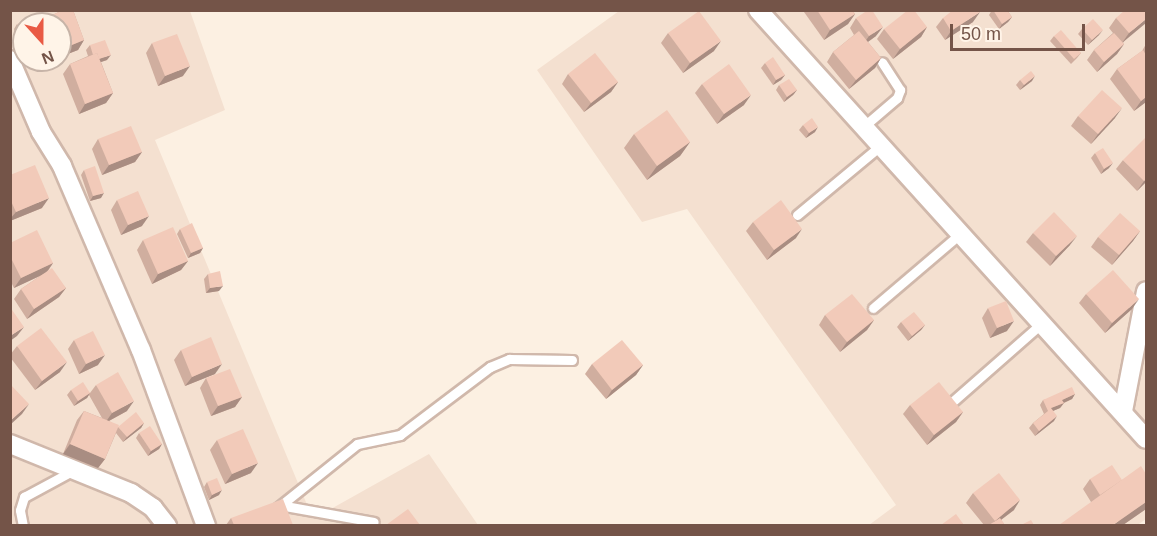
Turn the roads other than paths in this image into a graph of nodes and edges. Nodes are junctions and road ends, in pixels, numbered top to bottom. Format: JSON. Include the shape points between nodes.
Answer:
{"nodes":[{"id":1,"x":759,"y":10,"type":"edge"},
{"id":2,"x":10,"y":60,"type":"edge"},
{"id":3,"x":882,"y":62,"type":"edge"},
{"id":4,"x":863,"y":127,"type":"junction"},
{"id":5,"x":880,"y":146,"type":"junction"},
{"id":6,"x":797,"y":215,"type":"dead end"},
{"id":7,"x":960,"y":234,"type":"junction"},
{"id":8,"x":1146,"y":291,"type":"edge"},
{"id":9,"x":873,"y":308,"type":"dead end"},
{"id":10,"x":1042,"y":323,"type":"junction"},
{"id":11,"x":572,"y":360,"type":"dead end"},
{"id":12,"x":952,"y":402,"type":"edge"},
{"id":13,"x":1122,"y":411,"type":"junction"},
{"id":14,"x":1146,"y":439,"type":"edge"},
{"id":15,"x":10,"y":444,"type":"edge"},
{"id":16,"x":74,"y":470,"type":"junction"},
{"id":17,"x":285,"y":506,"type":"junction"},
{"id":18,"x":270,"y":512,"type":"edge"},
{"id":19,"x":374,"y":522,"type":"dead end"},
{"id":20,"x":23,"y":525,"type":"edge"},
{"id":21,"x":167,"y":525,"type":"edge"},
{"id":22,"x":206,"y":525,"type":"edge"}],
"edges":[{"from":1,"to":4,"type":"street"},
{"from":2,"to":22,"type":"street","via":[[41,132],[62,166],[141,350]]},
{"from":3,"to":4,"type":"lane","via":[[900,90],[897,98]]},
{"from":4,"to":5,"type":"street"},
{"from":5,"to":6,"type":"lane"},
{"from":5,"to":7,"type":"street"},
{"from":7,"to":9,"type":"lane"},
{"from":7,"to":10,"type":"street"},
{"from":8,"to":13,"type":"street"},
{"from":10,"to":12,"type":"lane"},
{"from":10,"to":13,"type":"street"},
{"from":11,"to":17,"type":"lane","via":[[509,359],[490,367],[399,435],[357,444]]},
{"from":13,"to":14,"type":"street"},
{"from":15,"to":16,"type":"street"},
{"from":16,"to":20,"type":"lane","via":[[24,497],[20,510]]},
{"from":16,"to":21,"type":"street","via":[[131,493],[153,508]]},
{"from":17,"to":18,"type":"lane"},
{"from":17,"to":19,"type":"lane"}]}
